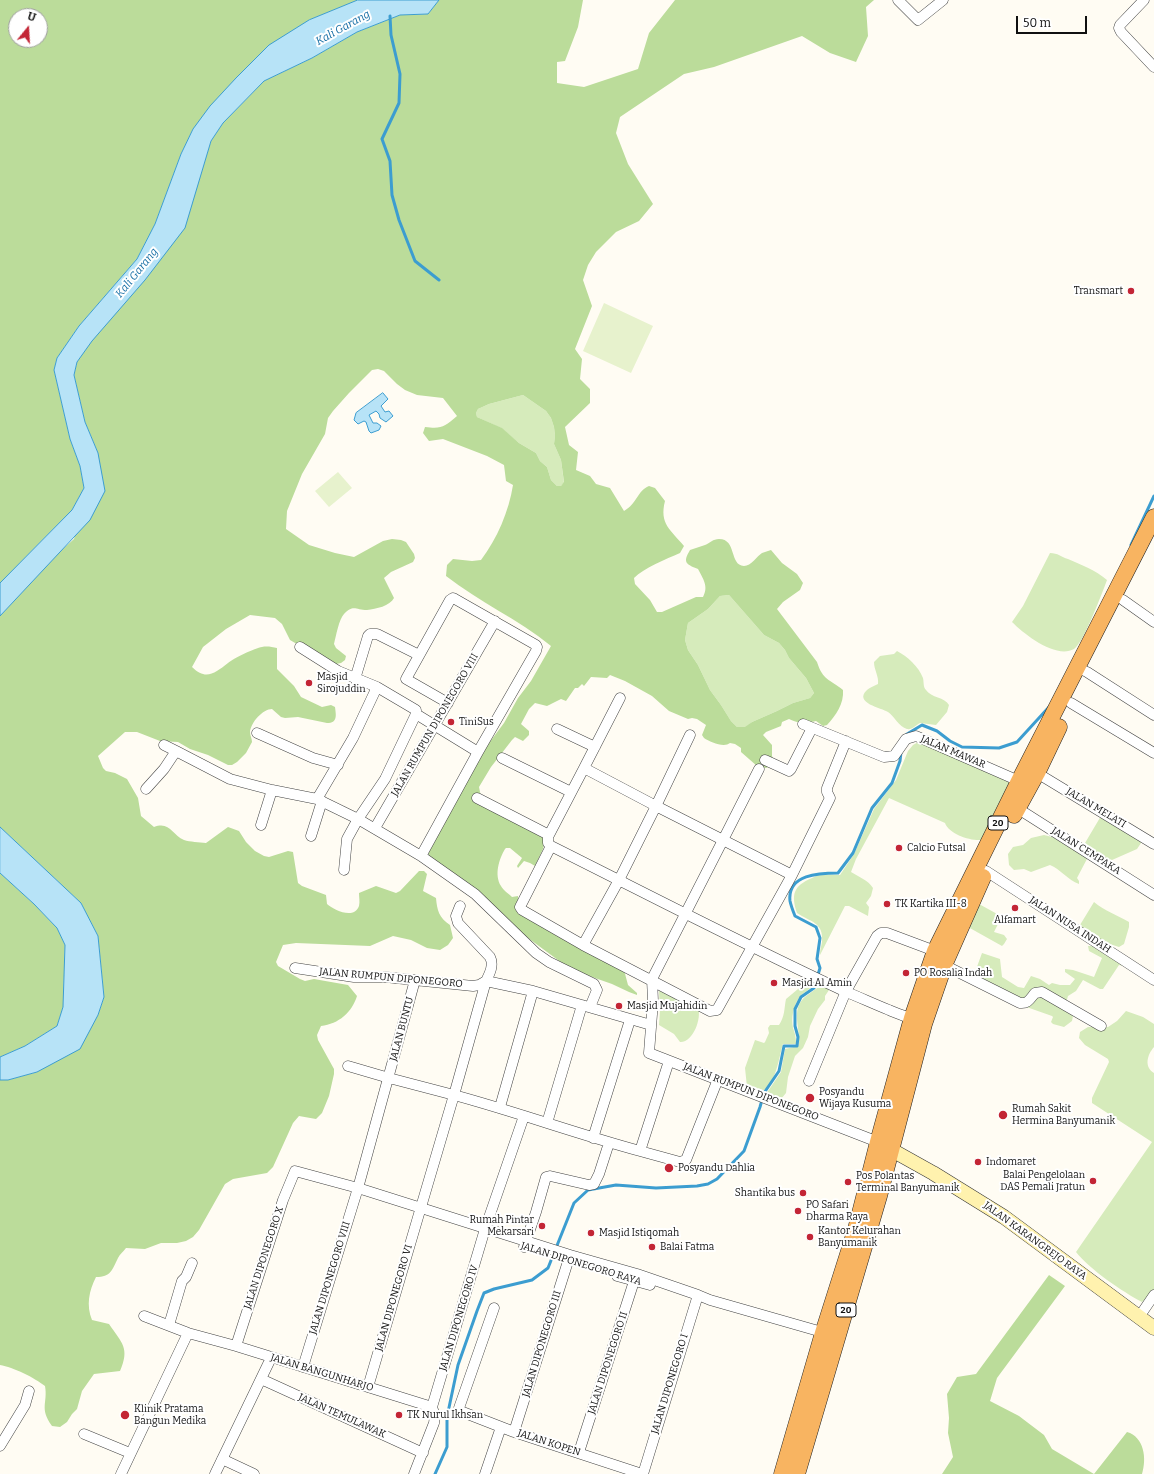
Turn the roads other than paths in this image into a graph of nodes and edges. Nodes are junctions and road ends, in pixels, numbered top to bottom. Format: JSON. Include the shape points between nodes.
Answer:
{"nodes":[{"id":1,"x":898,"y":0,"type":"edge"},
{"id":2,"x":943,"y":0,"type":"edge"},
{"id":3,"x":1144,"y":0,"type":"edge"},
{"id":4,"x":1154,"y":67,"type":"edge"},
{"id":5,"x":1154,"y":518,"type":"edge"},
{"id":6,"x":1154,"y":540,"type":"edge"},
{"id":7,"x":1123,"y":600,"type":"junction"},
{"id":8,"x":495,"y":621,"type":"junction"},
{"id":9,"x":1154,"y":622,"type":"edge"},
{"id":10,"x":300,"y":647,"type":"dead end"},
{"id":11,"x":419,"y":654,"type":"junction"},
{"id":12,"x":1082,"y":670,"type":"junction"},
{"id":13,"x":355,"y":679,"type":"junction"},
{"id":14,"x":377,"y":687,"type":"junction"},
{"id":15,"x":620,"y":698,"type":"dead end"},
{"id":16,"x":448,"y":703,"type":"junction"},
{"id":17,"x":1071,"y":703,"type":"junction"},
{"id":18,"x":416,"y":714,"type":"junction"},
{"id":19,"x":1154,"y":715,"type":"edge"},
{"id":20,"x":435,"y":726,"type":"junction"},
{"id":21,"x":557,"y":729,"type":"dead end"},
{"id":22,"x":257,"y":733,"type":"dead end"},
{"id":23,"x":690,"y":735,"type":"dead end"},
{"id":24,"x":846,"y":741,"type":"junction"},
{"id":25,"x":164,"y":745,"type":"dead end"},
{"id":26,"x":595,"y":747,"type":"junction"},
{"id":27,"x":176,"y":751,"type":"junction"},
{"id":28,"x":478,"y":752,"type":"junction"},
{"id":29,"x":1154,"y":753,"type":"edge"},
{"id":30,"x":502,"y":758,"type":"dead end"},
{"id":31,"x":765,"y":760,"type":"dead end"},
{"id":32,"x":338,"y":765,"type":"junction"},
{"id":33,"x":584,"y":768,"type":"junction"},
{"id":34,"x":759,"y":769,"type":"dead end"},
{"id":35,"x":1037,"y":773,"type":"junction"},
{"id":36,"x":1019,"y":781,"type":"junction"},
{"id":37,"x":146,"y":789,"type":"dead end"},
{"id":38,"x":272,"y":790,"type":"junction"},
{"id":39,"x":571,"y":792,"type":"junction"},
{"id":40,"x":477,"y":798,"type":"dead end"},
{"id":41,"x":319,"y":800,"type":"junction"},
{"id":42,"x":656,"y":806,"type":"junction"},
{"id":43,"x":1018,"y":808,"type":"junction"},
{"id":44,"x":358,"y":819,"type":"junction"},
{"id":45,"x":261,"y":825,"type":"dead end"},
{"id":46,"x":375,"y":828,"type":"junction"},
{"id":47,"x":549,"y":835,"type":"junction"},
{"id":48,"x":311,"y":836,"type":"dead end"},
{"id":49,"x":723,"y":840,"type":"junction"},
{"id":50,"x":1154,"y":844,"type":"edge"},
{"id":51,"x":551,"y":846,"type":"junction"},
{"id":52,"x":421,"y":856,"type":"junction"},
{"id":53,"x":344,"y":870,"type":"dead end"},
{"id":54,"x":986,"y":871,"type":"junction"},
{"id":55,"x":792,"y":875,"type":"junction"},
{"id":56,"x":619,"y":880,"type":"junction"},
{"id":57,"x":1154,"y":895,"type":"edge"},
{"id":58,"x":460,"y":906,"type":"dead end"},
{"id":59,"x":684,"y":914,"type":"junction"},
{"id":60,"x":583,"y":945,"type":"junction"},
{"id":61,"x":753,"y":947,"type":"junction"},
{"id":62,"x":934,"y":951,"type":"junction"},
{"id":63,"x":944,"y":965,"type":"junction"},
{"id":64,"x":295,"y":968,"type":"dead end"},
{"id":65,"x":652,"y":979,"type":"junction"},
{"id":66,"x":415,"y":980,"type":"junction"},
{"id":67,"x":1154,"y":980,"type":"edge"},
{"id":68,"x":486,"y":981,"type":"junction"},
{"id":69,"x":533,"y":991,"type":"junction"},
{"id":70,"x":846,"y":991,"type":"junction"},
{"id":71,"x":586,"y":1006,"type":"junction"},
{"id":72,"x":630,"y":1020,"type":"junction"},
{"id":73,"x":918,"y":1021,"type":"junction"},
{"id":74,"x":652,"y":1025,"type":"junction"},
{"id":75,"x":1101,"y":1026,"type":"dead end"},
{"id":76,"x":669,"y":1061,"type":"junction"},
{"id":77,"x":348,"y":1066,"type":"dead end"},
{"id":78,"x":389,"y":1078,"type":"junction"},
{"id":79,"x":718,"y":1079,"type":"junction"},
{"id":80,"x":809,"y":1081,"type":"dead end"},
{"id":81,"x":454,"y":1095,"type":"junction"},
{"id":82,"x":500,"y":1107,"type":"junction"},
{"id":83,"x":524,"y":1116,"type":"junction"},
{"id":84,"x":547,"y":1124,"type":"junction"},
{"id":85,"x":593,"y":1138,"type":"junction"},
{"id":86,"x":609,"y":1143,"type":"junction"},
{"id":87,"x":886,"y":1145,"type":"junction"},
{"id":88,"x":640,"y":1151,"type":"junction"},
{"id":89,"x":293,"y":1174,"type":"joint"},
{"id":90,"x":356,"y":1192,"type":"junction"},
{"id":91,"x":419,"y":1211,"type":"junction"},
{"id":92,"x":484,"y":1231,"type":"junction"},
{"id":93,"x":525,"y":1244,"type":"junction"},
{"id":94,"x":564,"y":1256,"type":"junction"},
{"id":95,"x":192,"y":1263,"type":"dead end"},
{"id":96,"x":636,"y":1278,"type":"junction"},
{"id":97,"x":1154,"y":1295,"type":"edge"},
{"id":98,"x":697,"y":1297,"type":"junction"},
{"id":99,"x":494,"y":1308,"type":"dead end"},
{"id":100,"x":144,"y":1316,"type":"dead end"},
{"id":101,"x":1139,"y":1317,"type":"junction"},
{"id":102,"x":169,"y":1325,"type":"junction"},
{"id":103,"x":1154,"y":1328,"type":"edge"},
{"id":104,"x":188,"y":1333,"type":"junction"},
{"id":105,"x":831,"y":1335,"type":"junction"},
{"id":106,"x":236,"y":1346,"type":"junction"},
{"id":107,"x":271,"y":1358,"type":"junction"},
{"id":108,"x":303,"y":1367,"type":"junction"},
{"id":109,"x":261,"y":1380,"type":"junction"},
{"id":110,"x":368,"y":1387,"type":"junction"},
{"id":111,"x":29,"y":1391,"type":"dead end"},
{"id":112,"x":432,"y":1407,"type":"junction"},
{"id":113,"x":501,"y":1427,"type":"junction"},
{"id":114,"x":514,"y":1432,"type":"junction"},
{"id":115,"x":84,"y":1434,"type":"dead end"},
{"id":116,"x":0,"y":1446,"type":"edge"},
{"id":117,"x":579,"y":1452,"type":"junction"},
{"id":118,"x":423,"y":1453,"type":"junction"},
{"id":119,"x":130,"y":1454,"type":"junction"},
{"id":120,"x":222,"y":1459,"type":"junction"},
{"id":121,"x":121,"y":1474,"type":"edge"},
{"id":122,"x":215,"y":1474,"type":"edge"},
{"id":123,"x":254,"y":1474,"type":"edge"},
{"id":124,"x":414,"y":1474,"type":"edge"},
{"id":125,"x":485,"y":1474,"type":"edge"},
{"id":126,"x":642,"y":1474,"type":"edge"},
{"id":127,"x":782,"y":1474,"type":"edge"},
{"id":128,"x":797,"y":1474,"type":"edge"}],
"edges":[{"from":1,"to":2,"type":"street","via":[[918,20]]},
{"from":3,"to":4,"type":"street","via":[[1119,28]]},
{"from":5,"to":12,"type":"highway","number":"20"},
{"from":6,"to":7,"type":"highway","number":"20"},
{"from":7,"to":9,"type":"street"},
{"from":7,"to":12,"type":"highway","number":"20"},
{"from":8,"to":11,"type":"street","via":[[453,598]]},
{"from":8,"to":16,"type":"street","name":"JALAN RUMPUN DIPONEGORO VIII"},
{"from":8,"to":28,"type":"street","via":[[537,647]]},
{"from":10,"to":13,"type":"street"},
{"from":11,"to":13,"type":"street","via":[[378,634],[370,634]]},
{"from":11,"to":16,"type":"street","via":[[406,679]]},
{"from":12,"to":17,"type":"highway","number":"20"},
{"from":12,"to":19,"type":"street"},
{"from":12,"to":36,"type":"highway","number":"20"},
{"from":13,"to":14,"type":"street"},
{"from":14,"to":18,"type":"street","via":[[416,710]]},
{"from":14,"to":32,"type":"street","via":[[354,738]]},
{"from":15,"to":26,"type":"street"},
{"from":16,"to":20,"type":"street","name":"JALAN RUMPUN DIPONEGORO VIII"},
{"from":17,"to":29,"type":"street"},
{"from":17,"to":35,"type":"highway","number":"20"},
{"from":18,"to":20,"type":"street"},
{"from":18,"to":44,"type":"street","via":[[385,779]]},
{"from":20,"to":28,"type":"street"},
{"from":20,"to":46,"type":"street","name":"JALAN RUMPUN DIPONEGORO VIII"},
{"from":21,"to":26,"type":"street"},
{"from":22,"to":32,"type":"street","via":[[313,758]]},
{"from":23,"to":42,"type":"street"},
{"from":24,"to":31,"type":"street","name":"JALAN MAWAR","via":[[808,726],[789,771]]},
{"from":24,"to":36,"type":"street","name":"JALAN MAWAR","via":[[884,756],[894,756],[903,743],[916,736]]},
{"from":24,"to":55,"type":"street","via":[[827,788],[830,798]]},
{"from":25,"to":27,"type":"street"},
{"from":26,"to":33,"type":"street"},
{"from":27,"to":37,"type":"street"},
{"from":27,"to":38,"type":"street","via":[[230,779]]},
{"from":28,"to":52,"type":"street"},
{"from":30,"to":39,"type":"street"},
{"from":32,"to":41,"type":"street"},
{"from":33,"to":39,"type":"street"},
{"from":33,"to":42,"type":"street"},
{"from":34,"to":49,"type":"street"},
{"from":35,"to":43,"type":"highway","number":"20"},
{"from":35,"to":50,"type":"street","name":"JALAN MELATI"},
{"from":36,"to":62,"type":"highway","number":"20"},
{"from":38,"to":41,"type":"street"},
{"from":38,"to":45,"type":"street"},
{"from":39,"to":47,"type":"street"},
{"from":40,"to":47,"type":"street"},
{"from":41,"to":44,"type":"street"},
{"from":41,"to":48,"type":"street"},
{"from":42,"to":49,"type":"street"},
{"from":42,"to":56,"type":"street"},
{"from":43,"to":54,"type":"highway","number":"20"},
{"from":43,"to":57,"type":"street","name":"JALAN CEMPAKA"},
{"from":44,"to":46,"type":"street"},
{"from":44,"to":53,"type":"street","via":[[347,839]]},
{"from":46,"to":52,"type":"street"},
{"from":47,"to":51,"type":"street","via":[[548,843]]},
{"from":49,"to":55,"type":"street"},
{"from":49,"to":59,"type":"street"},
{"from":51,"to":56,"type":"street"},
{"from":51,"to":60,"type":"street","via":[[520,906],[521,909]]},
{"from":52,"to":71,"type":"street","via":[[476,894],[536,953],[594,984],[597,990]]},
{"from":54,"to":63,"type":"highway","number":"20"},
{"from":54,"to":67,"type":"street","name":"JALAN NUSA INDAH"},
{"from":55,"to":61,"type":"street"},
{"from":56,"to":59,"type":"street"},
{"from":56,"to":60,"type":"street"},
{"from":58,"to":68,"type":"street","via":[[456,916],[458,923],[492,959],[491,971]]},
{"from":59,"to":61,"type":"street"},
{"from":59,"to":65,"type":"street"},
{"from":60,"to":65,"type":"street"},
{"from":61,"to":65,"type":"street","via":[[717,1010],[710,1010]]},
{"from":61,"to":70,"type":"street"},
{"from":62,"to":70,"type":"street","via":[[881,933]]},
{"from":62,"to":73,"type":"highway","number":"20"},
{"from":63,"to":73,"type":"highway","number":"20"},
{"from":63,"to":75,"type":"street","via":[[1020,1003],[1028,1002],[1035,992],[1042,992]]},
{"from":64,"to":66,"type":"street","name":"JALAN RUMPUN DIPONEGORO","via":[[354,977]]},
{"from":65,"to":74,"type":"street","name":"JALAN RUMPUN DIPONEGORO"},
{"from":66,"to":68,"type":"street","name":"JALAN RUMPUN DIPONEGORO","via":[[473,986]]},
{"from":66,"to":78,"type":"street","name":"JALAN BUNTU"},
{"from":68,"to":69,"type":"street","name":"JALAN RUMPUN DIPONEGORO"},
{"from":68,"to":81,"type":"street","name":"JALAN DIPONEGORO VI"},
{"from":69,"to":71,"type":"street","name":"JALAN RUMPUN DIPONEGORO"},
{"from":69,"to":82,"type":"street"},
{"from":70,"to":73,"type":"street"},
{"from":70,"to":80,"type":"street"},
{"from":71,"to":72,"type":"street","name":"JALAN RUMPUN DIPONEGORO"},
{"from":71,"to":84,"type":"street"},
{"from":72,"to":74,"type":"street","name":"JALAN RUMPUN DIPONEGORO"},
{"from":72,"to":85,"type":"street"},
{"from":73,"to":87,"type":"highway","number":"20"},
{"from":74,"to":76,"type":"street","name":"JALAN RUMPUN DIPONEGORO","via":[[649,1053]]},
{"from":76,"to":79,"type":"street","name":"JALAN RUMPUN DIPONEGORO"},
{"from":76,"to":88,"type":"street"},
{"from":77,"to":78,"type":"street"},
{"from":78,"to":81,"type":"street"},
{"from":78,"to":90,"type":"street","name":"JALAN BUNTU"},
{"from":79,"to":87,"type":"street","name":"JALAN RUMPUN DIPONEGORO"},
{"from":79,"to":88,"type":"street","via":[[686,1160],[680,1162]]},
{"from":81,"to":82,"type":"street"},
{"from":81,"to":91,"type":"street","name":"JALAN DIPONEGORO VI"},
{"from":82,"to":83,"type":"street"},
{"from":83,"to":84,"type":"street"},
{"from":83,"to":92,"type":"street","name":"JALAN DIPONEGORO IV"},
{"from":84,"to":85,"type":"street"},
{"from":85,"to":86,"type":"street"},
{"from":86,"to":88,"type":"street"},
{"from":86,"to":93,"type":"street","via":[[594,1184],[546,1177]]},
{"from":87,"to":101,"type":"main road","name":"JALAN KARANGREJO RAYA","via":[[1004,1217]]},
{"from":87,"to":105,"type":"highway","number":"20","via":[[856,1229]]},
{"from":89,"to":90,"type":"street","name":"JALAN DIPONEGORO RAYA"},
{"from":89,"to":106,"type":"street","name":"JALAN DIPONEGORO X"},
{"from":90,"to":91,"type":"street","name":"JALAN DIPONEGORO RAYA"},
{"from":90,"to":108,"type":"street","name":"JALAN DIPONEGORO VIII"},
{"from":91,"to":92,"type":"street","name":"JALAN DIPONEGORO RAYA"},
{"from":91,"to":110,"type":"street","name":"JALAN DIPONEGORO VI"},
{"from":92,"to":93,"type":"street","name":"JALAN DIPONEGORO RAYA"},
{"from":92,"to":112,"type":"street","name":"JALAN DIPONEGORO IV"},
{"from":93,"to":94,"type":"street","name":"JALAN DIPONEGORO RAYA"},
{"from":94,"to":96,"type":"street","name":"JALAN DIPONEGORO RAYA"},
{"from":94,"to":114,"type":"street","name":"JALAN DIPONEGORO III"},
{"from":95,"to":102,"type":"street","via":[[182,1281]]},
{"from":96,"to":98,"type":"street","name":"JALAN DIPONEGORO RAYA"},
{"from":96,"to":117,"type":"street","name":"JALAN DIPONEGORO II"},
{"from":97,"to":101,"type":"street"},
{"from":98,"to":105,"type":"street","name":"JALAN DIPONEGORO RAYA"},
{"from":98,"to":126,"type":"street","name":"JALAN DIPONEGORO I"},
{"from":99,"to":113,"type":"street","name":"JALAN KOPEN","via":[[459,1408],[462,1413]]},
{"from":100,"to":102,"type":"street","name":"JALAN BANGUNHARJO"},
{"from":101,"to":103,"type":"main road","name":"JALAN KARANGREJO RAYA"},
{"from":102,"to":104,"type":"street","name":"JALAN BANGUNHARJO"},
{"from":104,"to":106,"type":"street","name":"JALAN BANGUNHARJO"},
{"from":104,"to":119,"type":"street"},
{"from":105,"to":127,"type":"highway","number":"20"},
{"from":105,"to":128,"type":"highway","number":"20"},
{"from":106,"to":107,"type":"street","name":"JALAN BANGUNHARJO"},
{"from":107,"to":108,"type":"street","name":"JALAN BANGUNHARJO"},
{"from":107,"to":109,"type":"street"},
{"from":108,"to":110,"type":"street","name":"JALAN BANGUNHARJO"},
{"from":109,"to":118,"type":"street","name":"JALAN TEMULAWAK"},
{"from":109,"to":120,"type":"street"},
{"from":110,"to":112,"type":"street","name":"JALAN BANGUNHARJO"},
{"from":111,"to":116,"type":"street","via":[[25,1405]]},
{"from":112,"to":118,"type":"street","via":[[436,1416]]},
{"from":113,"to":114,"type":"street","name":"JALAN KOPEN"},
{"from":113,"to":125,"type":"street"},
{"from":114,"to":117,"type":"street","name":"JALAN KOPEN"},
{"from":115,"to":119,"type":"street"},
{"from":117,"to":126,"type":"street","name":"JALAN KOPEN"},
{"from":118,"to":124,"type":"street"},
{"from":119,"to":121,"type":"street"},
{"from":120,"to":122,"type":"street"},
{"from":120,"to":123,"type":"street"}]}
